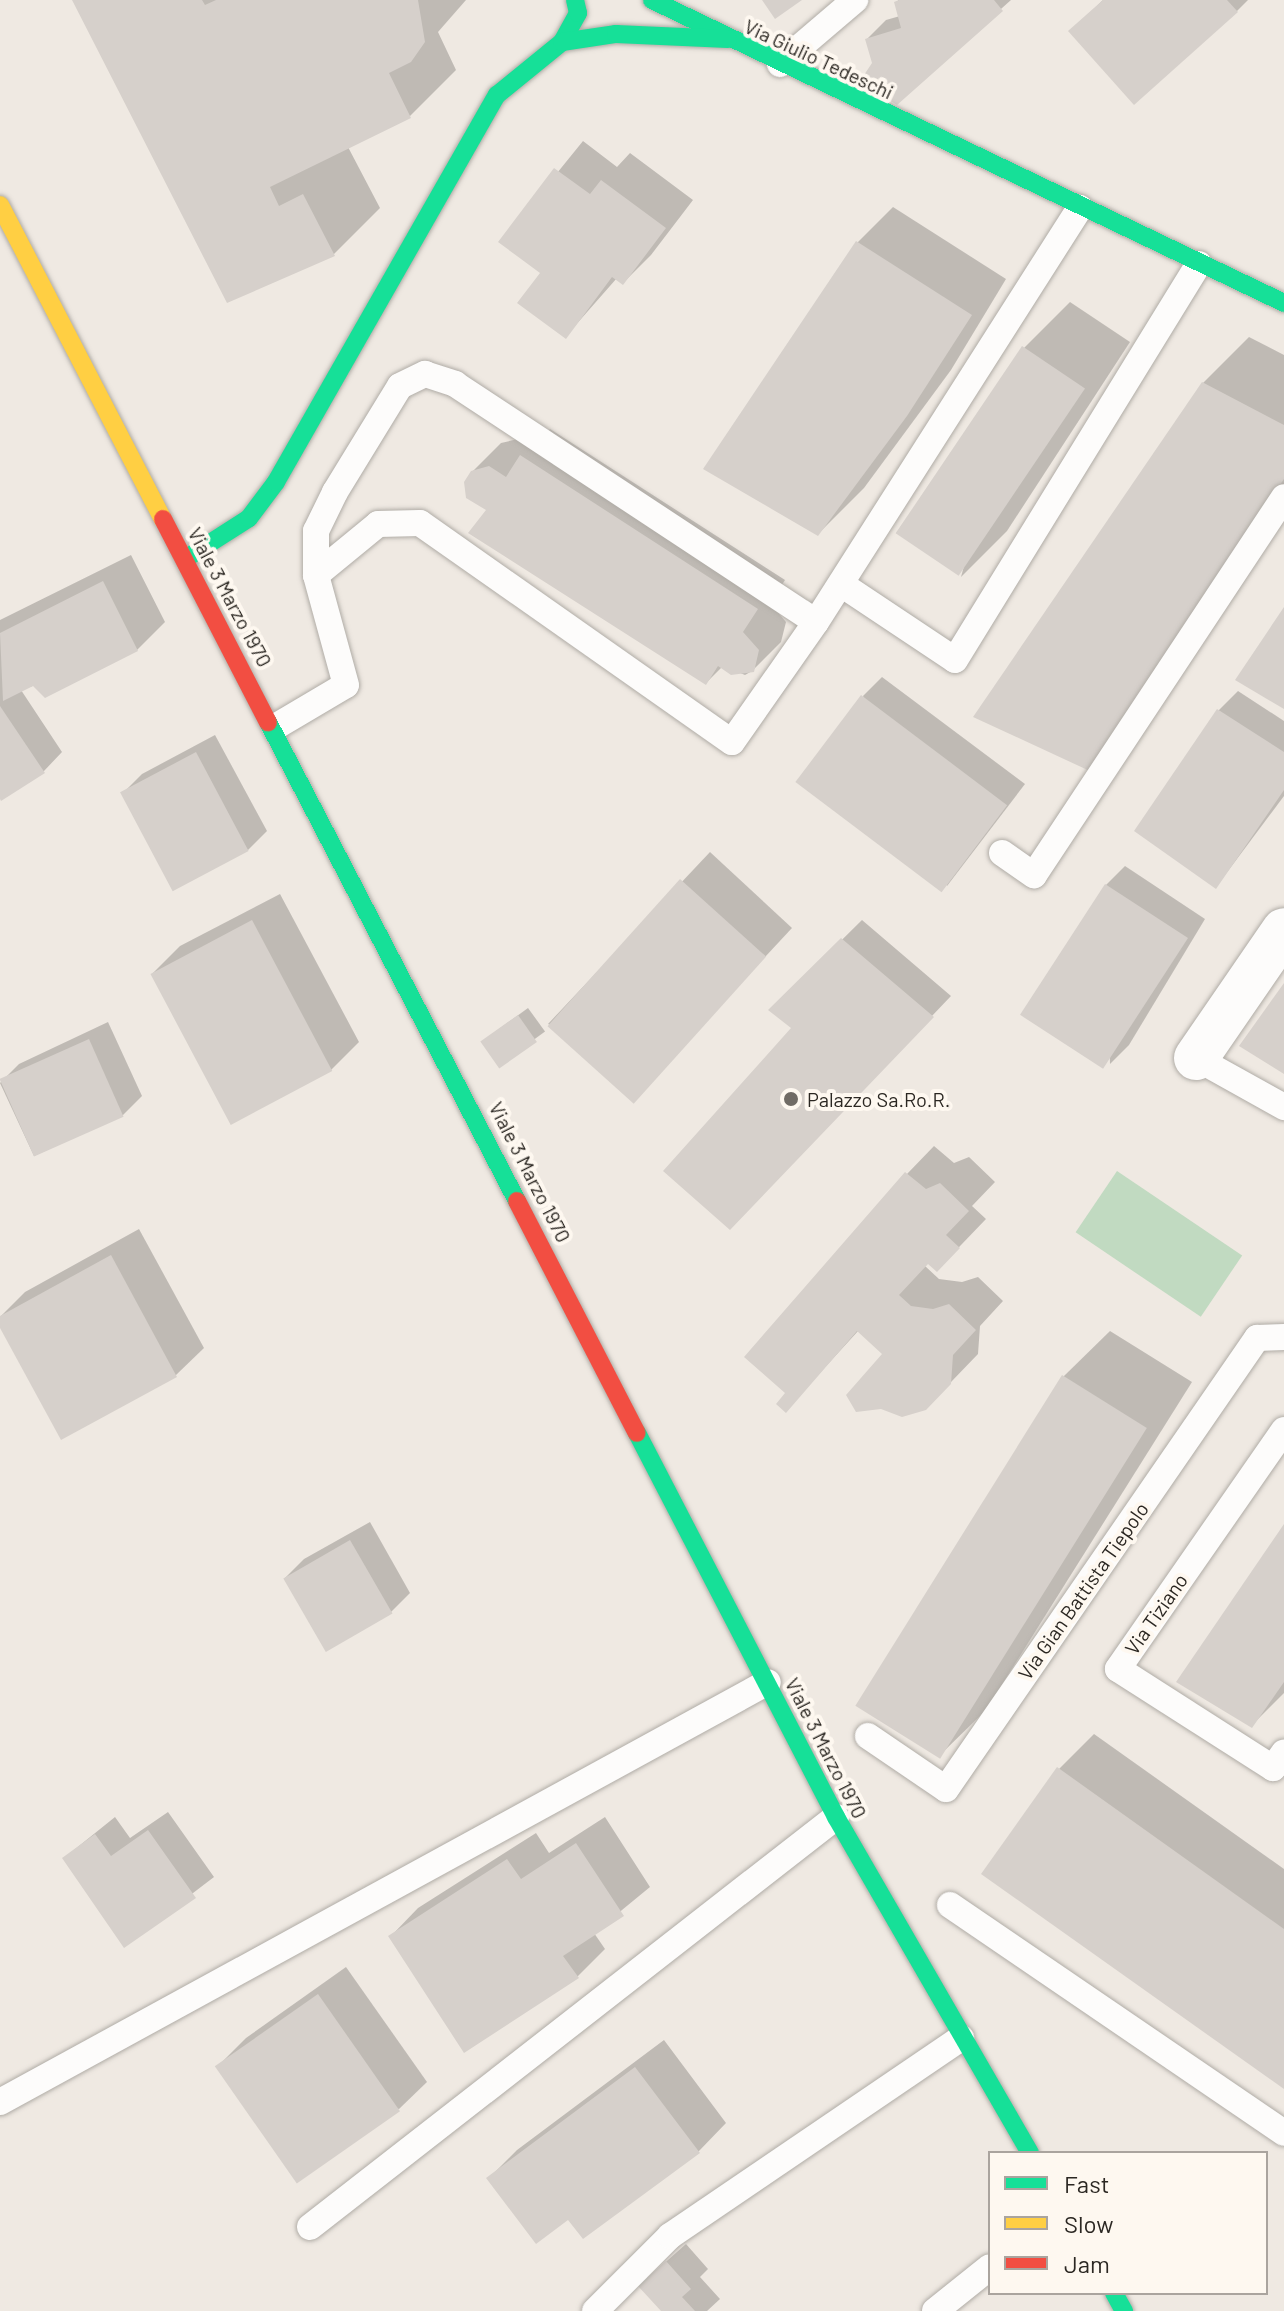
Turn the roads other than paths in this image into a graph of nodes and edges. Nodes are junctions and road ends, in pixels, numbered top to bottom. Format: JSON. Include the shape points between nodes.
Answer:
{"nodes":[{"id":1,"x":575,"y":0,"type":"edge"},
{"id":2,"x":652,"y":0,"type":"edge"},
{"id":3,"x":855,"y":0,"type":"edge"},
{"id":4,"x":728,"y":39,"type":"junction"},
{"id":5,"x":562,"y":42,"type":"junction"},
{"id":6,"x":780,"y":64,"type":"junction"},
{"id":7,"x":0,"y":205,"type":"edge"},
{"id":8,"x":1080,"y":208,"type":"junction"},
{"id":9,"x":1199,"y":264,"type":"junction"},
{"id":10,"x":1284,"y":303,"type":"edge"},
{"id":11,"x":1284,"y":497,"type":"edge"},
{"id":12,"x":185,"y":559,"type":"junction"},
{"id":13,"x":316,"y":575,"type":"junction"},
{"id":14,"x":844,"y":586,"type":"junction"},
{"id":15,"x":816,"y":622,"type":"junction"},
{"id":16,"x":275,"y":727,"type":"junction"},
{"id":17,"x":1002,"y":853,"type":"dead end"},
{"id":18,"x":1284,"y":930,"type":"edge"},
{"id":19,"x":1196,"y":1058,"type":"joint"},
{"id":20,"x":1284,"y":1107,"type":"edge"},
{"id":21,"x":1284,"y":1337,"type":"edge"},
{"id":22,"x":1284,"y":1430,"type":"edge"},
{"id":23,"x":768,"y":1682,"type":"junction"},
{"id":24,"x":868,"y":1736,"type":"dead end"},
{"id":25,"x":1284,"y":1752,"type":"edge"},
{"id":26,"x":836,"y":1817,"type":"junction"},
{"id":27,"x":950,"y":1905,"type":"dead end"},
{"id":28,"x":961,"y":2038,"type":"junction"},
{"id":29,"x":0,"y":2102,"type":"edge"},
{"id":30,"x":1284,"y":2133,"type":"edge"},
{"id":31,"x":1029,"y":2151,"type":"edge"},
{"id":32,"x":310,"y":2227,"type":"dead end"},
{"id":33,"x":988,"y":2269,"type":"edge"},
{"id":34,"x":595,"y":2311,"type":"edge"},
{"id":35,"x":935,"y":2311,"type":"edge"}],
"edges":[{"from":1,"to":5,"type":"main road","via":[[578,13]]},
{"from":2,"to":4,"type":"main road"},
{"from":3,"to":6,"type":"lane"},
{"from":4,"to":5,"type":"main road","name":"Via Giulio Tedeschi","via":[[616,34]]},
{"from":4,"to":6,"type":"main road","name":"Via Giulio Tedeschi"},
{"from":5,"to":12,"type":"main road","via":[[497,95],[276,482],[249,518]]},
{"from":6,"to":8,"type":"main road","name":"Via Giulio Tedeschi"},
{"from":7,"to":12,"type":"main road","name":"Viale 3 Marzo 1970"},
{"from":8,"to":9,"type":"main road","name":"Via Giulio Tedeschi"},
{"from":8,"to":14,"type":"lane"},
{"from":9,"to":10,"type":"main road","name":"Via Giulio Tedeschi"},
{"from":9,"to":14,"type":"lane","via":[[955,660]]},
{"from":11,"to":17,"type":"lane","via":[[1034,875]]},
{"from":12,"to":16,"type":"main road","name":"Viale 3 Marzo 1970"},
{"from":13,"to":15,"type":"lane","via":[[378,524],[420,523],[732,742]]},
{"from":13,"to":15,"type":"lane","via":[[316,531],[335,492],[400,386],[425,374],[455,384]]},
{"from":13,"to":16,"type":"lane","via":[[346,685]]},
{"from":14,"to":15,"type":"lane"},
{"from":16,"to":23,"type":"main road","name":"Viale 3 Marzo 1970"},
{"from":18,"to":19,"type":"street"},
{"from":19,"to":20,"type":"lane"},
{"from":21,"to":24,"type":"lane","name":"Via Gian Battista Tiepolo","via":[[1257,1338],[946,1789]]},
{"from":22,"to":25,"type":"lane","name":"Via Tiziano","via":[[1118,1669],[1273,1768]]},
{"from":23,"to":26,"type":"main road","name":"Viale 3 Marzo 1970"},
{"from":23,"to":29,"type":"lane"},
{"from":26,"to":28,"type":"main road","name":"Viale 3 Marzo 1970"},
{"from":26,"to":32,"type":"lane"},
{"from":27,"to":30,"type":"lane"},
{"from":28,"to":31,"type":"main road","name":"Viale 3 Marzo 1970"},
{"from":28,"to":34,"type":"lane","via":[[670,2236]]},
{"from":33,"to":35,"type":"lane"}]}
